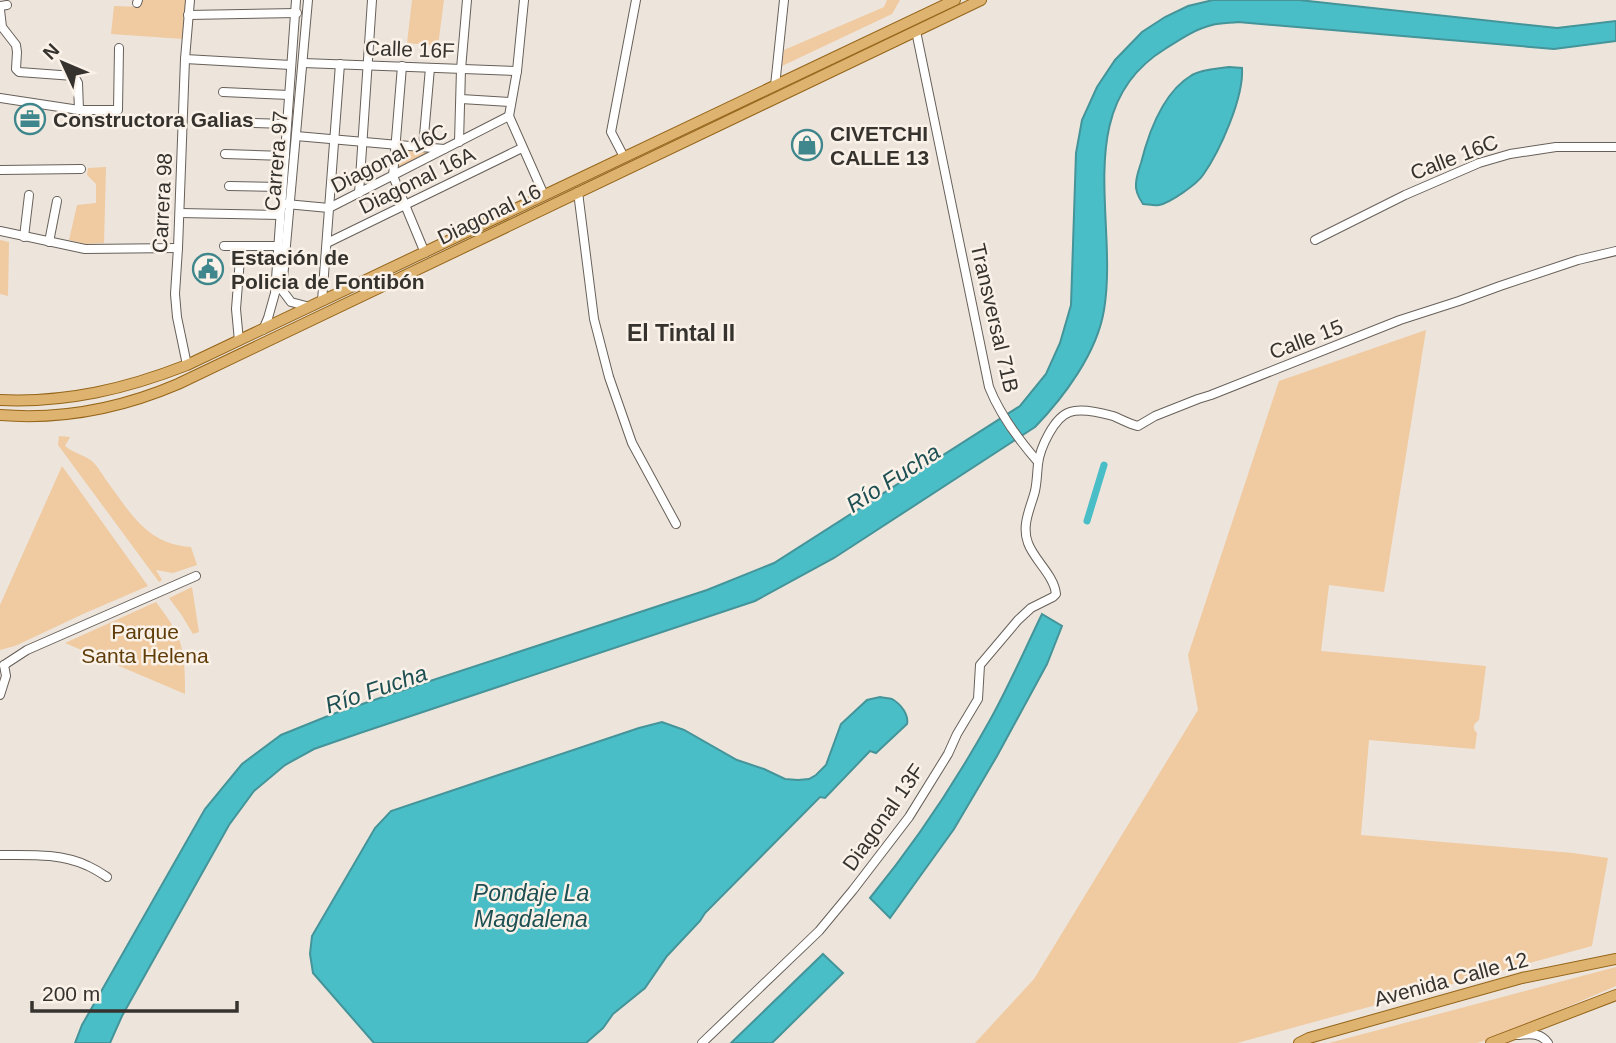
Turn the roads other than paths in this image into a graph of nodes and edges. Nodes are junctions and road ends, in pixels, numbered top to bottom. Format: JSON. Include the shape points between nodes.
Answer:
{"nodes":[{"id":1,"x":190,"y":0,"type":"edge"},
{"id":2,"x":296,"y":0,"type":"edge"},
{"id":3,"x":308,"y":0,"type":"edge"},
{"id":4,"x":372,"y":0,"type":"edge"},
{"id":5,"x":467,"y":0,"type":"edge"},
{"id":6,"x":524,"y":0,"type":"edge"},
{"id":7,"x":636,"y":0,"type":"edge"},
{"id":8,"x":784,"y":0,"type":"edge"},
{"id":9,"x":955,"y":0,"type":"edge"},
{"id":10,"x":981,"y":0,"type":"edge"},
{"id":11,"x":2,"y":7,"type":"edge"},
{"id":12,"x":295,"y":13,"type":"junction"},
{"id":13,"x":307,"y":13,"type":"junction"},
{"id":14,"x":188,"y":15,"type":"junction"},
{"id":15,"x":916,"y":31,"type":"junction"},
{"id":16,"x":119,"y":48,"type":"dead end"},
{"id":17,"x":186,"y":59,"type":"junction"},
{"id":18,"x":303,"y":62,"type":"junction"},
{"id":19,"x":340,"y":64,"type":"junction"},
{"id":20,"x":291,"y":65,"type":"junction"},
{"id":21,"x":368,"y":65,"type":"junction"},
{"id":22,"x":402,"y":66,"type":"junction"},
{"id":23,"x":430,"y":68,"type":"junction"},
{"id":24,"x":461,"y":69,"type":"junction"},
{"id":25,"x":517,"y":71,"type":"junction"},
{"id":26,"x":775,"y":86,"type":"junction"},
{"id":27,"x":223,"y":92,"type":"dead end"},
{"id":28,"x":289,"y":95,"type":"junction"},
{"id":29,"x":0,"y":98,"type":"edge"},
{"id":30,"x":460,"y":99,"type":"junction"},
{"id":31,"x":510,"y":102,"type":"junction"},
{"id":32,"x":79,"y":110,"type":"junction"},
{"id":33,"x":509,"y":116,"type":"junction"},
{"id":34,"x":223,"y":122,"type":"dead end"},
{"id":35,"x":287,"y":124,"type":"junction"},
{"id":36,"x":296,"y":136,"type":"junction"},
{"id":37,"x":334,"y":139,"type":"junction"},
{"id":38,"x":363,"y":142,"type":"junction"},
{"id":39,"x":459,"y":142,"type":"junction"},
{"id":40,"x":395,"y":145,"type":"junction"},
{"id":41,"x":423,"y":147,"type":"junction"},
{"id":42,"x":1616,"y":147,"type":"edge"},
{"id":43,"x":522,"y":148,"type":"junction"},
{"id":44,"x":444,"y":149,"type":"junction"},
{"id":45,"x":225,"y":154,"type":"dead end"},
{"id":46,"x":285,"y":156,"type":"junction"},
{"id":47,"x":624,"y":157,"type":"junction"},
{"id":48,"x":81,"y":169,"type":"dead end"},
{"id":49,"x":0,"y":170,"type":"edge"},
{"id":50,"x":393,"y":176,"type":"junction"},
{"id":51,"x":229,"y":186,"type":"dead end"},
{"id":52,"x":282,"y":187,"type":"junction"},
{"id":53,"x":578,"y":192,"type":"junction"},
{"id":54,"x":359,"y":193,"type":"junction"},
{"id":55,"x":29,"y":195,"type":"dead end"},
{"id":56,"x":544,"y":195,"type":"junction"},
{"id":57,"x":57,"y":201,"type":"dead end"},
{"id":58,"x":286,"y":204,"type":"junction"},
{"id":59,"x":405,"y":205,"type":"junction"},
{"id":60,"x":329,"y":208,"type":"junction"},
{"id":61,"x":180,"y":213,"type":"junction"},
{"id":62,"x":281,"y":215,"type":"junction"},
{"id":63,"x":0,"y":231,"type":"edge"},
{"id":64,"x":24,"y":237,"type":"junction"},
{"id":65,"x":1315,"y":240,"type":"dead end"},
{"id":66,"x":49,"y":243,"type":"junction"},
{"id":67,"x":327,"y":243,"type":"junction"},
{"id":68,"x":223,"y":246,"type":"dead end"},
{"id":69,"x":241,"y":246,"type":"junction"},
{"id":70,"x":278,"y":246,"type":"junction"},
{"id":71,"x":178,"y":248,"type":"junction"},
{"id":72,"x":1616,"y":251,"type":"edge"},
{"id":73,"x":425,"y":253,"type":"junction"},
{"id":74,"x":322,"y":302,"type":"junction"},
{"id":75,"x":310,"y":307,"type":"junction"},
{"id":76,"x":263,"y":330,"type":"junction"},
{"id":77,"x":239,"y":341,"type":"junction"},
{"id":78,"x":187,"y":365,"type":"junction"},
{"id":79,"x":0,"y":400,"type":"edge"},
{"id":80,"x":0,"y":415,"type":"edge"},
{"id":81,"x":1038,"y":462,"type":"junction"},
{"id":82,"x":676,"y":524,"type":"dead end"},
{"id":83,"x":195,"y":576,"type":"dead end"},
{"id":84,"x":2,"y":663,"type":"edge"},
{"id":85,"x":0,"y":695,"type":"edge"},
{"id":86,"x":0,"y":855,"type":"edge"},
{"id":87,"x":107,"y":877,"type":"dead end"},
{"id":88,"x":1616,"y":951,"type":"edge"},
{"id":89,"x":1616,"y":960,"type":"edge"},
{"id":90,"x":1565,"y":969,"type":"junction"},
{"id":91,"x":1616,"y":995,"type":"edge"},
{"id":92,"x":1616,"y":1003,"type":"edge"},
{"id":93,"x":1564,"y":1015,"type":"junction"},
{"id":94,"x":1511,"y":1035,"type":"junction"},
{"id":95,"x":702,"y":1043,"type":"edge"},
{"id":96,"x":1299,"y":1043,"type":"edge"},
{"id":97,"x":1491,"y":1043,"type":"edge"},
{"id":98,"x":1548,"y":1043,"type":"edge"}],
"edges":[{"from":1,"to":14,"type":"street","name":"Carrera 98"},
{"from":2,"to":12,"type":"street","name":"Carrera 97"},
{"from":3,"to":13,"type":"street","name":"Carrera 97"},
{"from":4,"to":21,"type":"street"},
{"from":5,"to":24,"type":"street"},
{"from":6,"to":25,"type":"street"},
{"from":7,"to":47,"type":"street","via":[[611,132]]},
{"from":8,"to":26,"type":"street"},
{"from":9,"to":26,"type":"main road","name":"Diagonal 16"},
{"from":10,"to":15,"type":"main road","name":"Diagonal 16"},
{"from":11,"to":32,"type":"street","via":[[2,27],[16,45],[16,69],[75,76]]},
{"from":12,"to":13,"type":"street"},
{"from":12,"to":14,"type":"street"},
{"from":12,"to":20,"type":"street","name":"Carrera 97"},
{"from":13,"to":18,"type":"street","name":"Carrera 97"},
{"from":14,"to":17,"type":"street","name":"Carrera 98"},
{"from":15,"to":53,"type":"main road","name":"Diagonal 16"},
{"from":15,"to":81,"type":"street","name":"Transversal 71B","via":[[989,387]]},
{"from":16,"to":32,"type":"street","via":[[118,110]]},
{"from":17,"to":20,"type":"street"},
{"from":17,"to":61,"type":"street","name":"Carrera 98"},
{"from":18,"to":19,"type":"street","name":"Calle 16F"},
{"from":18,"to":36,"type":"street","name":"Carrera 97"},
{"from":19,"to":21,"type":"street","name":"Calle 16F"},
{"from":19,"to":37,"type":"street"},
{"from":20,"to":28,"type":"street","name":"Carrera 97"},
{"from":21,"to":22,"type":"street","name":"Calle 16F"},
{"from":21,"to":38,"type":"street"},
{"from":22,"to":23,"type":"street","name":"Calle 16F"},
{"from":22,"to":40,"type":"street"},
{"from":23,"to":24,"type":"street","name":"Calle 16F"},
{"from":23,"to":41,"type":"street"},
{"from":24,"to":25,"type":"street","name":"Calle 16F"},
{"from":24,"to":30,"type":"street"},
{"from":25,"to":31,"type":"street"},
{"from":26,"to":47,"type":"main road","name":"Diagonal 16"},
{"from":27,"to":28,"type":"street"},
{"from":28,"to":35,"type":"street","name":"Carrera 97"},
{"from":29,"to":32,"type":"street"},
{"from":30,"to":31,"type":"street"},
{"from":30,"to":39,"type":"street"},
{"from":31,"to":33,"type":"street"},
{"from":33,"to":39,"type":"street","name":"Diagonal 16C"},
{"from":33,"to":43,"type":"street"},
{"from":34,"to":35,"type":"street"},
{"from":35,"to":46,"type":"street","name":"Carrera 97"},
{"from":36,"to":37,"type":"street"},
{"from":36,"to":58,"type":"street","name":"Carrera 97"},
{"from":37,"to":38,"type":"street"},
{"from":37,"to":60,"type":"street"},
{"from":38,"to":40,"type":"street"},
{"from":38,"to":54,"type":"street"},
{"from":39,"to":44,"type":"street","name":"Diagonal 16C"},
{"from":40,"to":41,"type":"street"},
{"from":40,"to":50,"type":"street"},
{"from":41,"to":44,"type":"street"},
{"from":42,"to":65,"type":"street","name":"Calle 16C","via":[[1556,146],[1479,163]]},
{"from":43,"to":56,"type":"street"},
{"from":43,"to":59,"type":"street","name":"Diagonal 16A"},
{"from":44,"to":50,"type":"street","name":"Diagonal 16C"},
{"from":45,"to":46,"type":"street"},
{"from":46,"to":52,"type":"street","name":"Carrera 97"},
{"from":47,"to":56,"type":"main road","name":"Diagonal 16"},
{"from":48,"to":49,"type":"street"},
{"from":50,"to":54,"type":"street","name":"Diagonal 16C"},
{"from":50,"to":59,"type":"street"},
{"from":51,"to":52,"type":"street"},
{"from":52,"to":58,"type":"street","name":"Carrera 97"},
{"from":53,"to":80,"type":"main road","name":"Diagonal 16","via":[[160,392],[82,412]]},
{"from":53,"to":82,"type":"street","via":[[594,319],[609,377],[632,443]]},
{"from":54,"to":60,"type":"street","name":"Diagonal 16C"},
{"from":55,"to":64,"type":"street"},
{"from":56,"to":73,"type":"main road","name":"Diagonal 16"},
{"from":57,"to":66,"type":"street"},
{"from":58,"to":60,"type":"street","name":"Diagonal 16C"},
{"from":58,"to":62,"type":"street","name":"Carrera 97"},
{"from":58,"to":75,"type":"street","name":"Carrera 97","via":[[282,290],[291,302]]},
{"from":59,"to":67,"type":"street","name":"Diagonal 16A"},
{"from":59,"to":73,"type":"street"},
{"from":60,"to":67,"type":"street"},
{"from":61,"to":62,"type":"street"},
{"from":61,"to":71,"type":"street","name":"Carrera 98"},
{"from":62,"to":70,"type":"street","name":"Carrera 97"},
{"from":63,"to":64,"type":"street"},
{"from":64,"to":66,"type":"street"},
{"from":66,"to":71,"type":"street","via":[[85,249]]},
{"from":67,"to":74,"type":"street"},
{"from":68,"to":69,"type":"street"},
{"from":69,"to":70,"type":"street"},
{"from":69,"to":77,"type":"street","via":[[236,309]]},
{"from":70,"to":76,"type":"street","name":"Carrera 97","via":[[274,300]]},
{"from":71,"to":78,"type":"street","name":"Carrera 98","via":[[175,294]]},
{"from":72,"to":81,"type":"street","name":"Calle 15","via":[[1400,320],[1138,426],[1073,410],[1052,426]]},
{"from":73,"to":74,"type":"main road","name":"Diagonal 16"},
{"from":74,"to":75,"type":"main road","name":"Diagonal 16"},
{"from":75,"to":76,"type":"main road","name":"Diagonal 16"},
{"from":76,"to":77,"type":"main road","name":"Diagonal 16"},
{"from":77,"to":78,"type":"main road","name":"Diagonal 16"},
{"from":78,"to":79,"type":"main road","name":"Diagonal 16","via":[[90,395]]},
{"from":81,"to":95,"type":"street","name":"Diagonal 13F","via":[[1026,539],[1056,594],[1018,620],[980,665],[978,699],[948,754],[909,817],[853,890],[819,931]]},
{"from":83,"to":84,"type":"street"},
{"from":84,"to":85,"type":"street","via":[[6,676]]},
{"from":86,"to":87,"type":"street","via":[[67,859]]},
{"from":88,"to":90,"type":"main road"},
{"from":89,"to":90,"type":"main road","name":"Avenida Calle 12"},
{"from":90,"to":96,"type":"main road","name":"Avenida Calle 12"},
{"from":91,"to":93,"type":"main road"},
{"from":92,"to":93,"type":"main road"},
{"from":93,"to":94,"type":"main road"},
{"from":94,"to":97,"type":"main road"},
{"from":94,"to":98,"type":"street","via":[[1537,1035]]}]}
